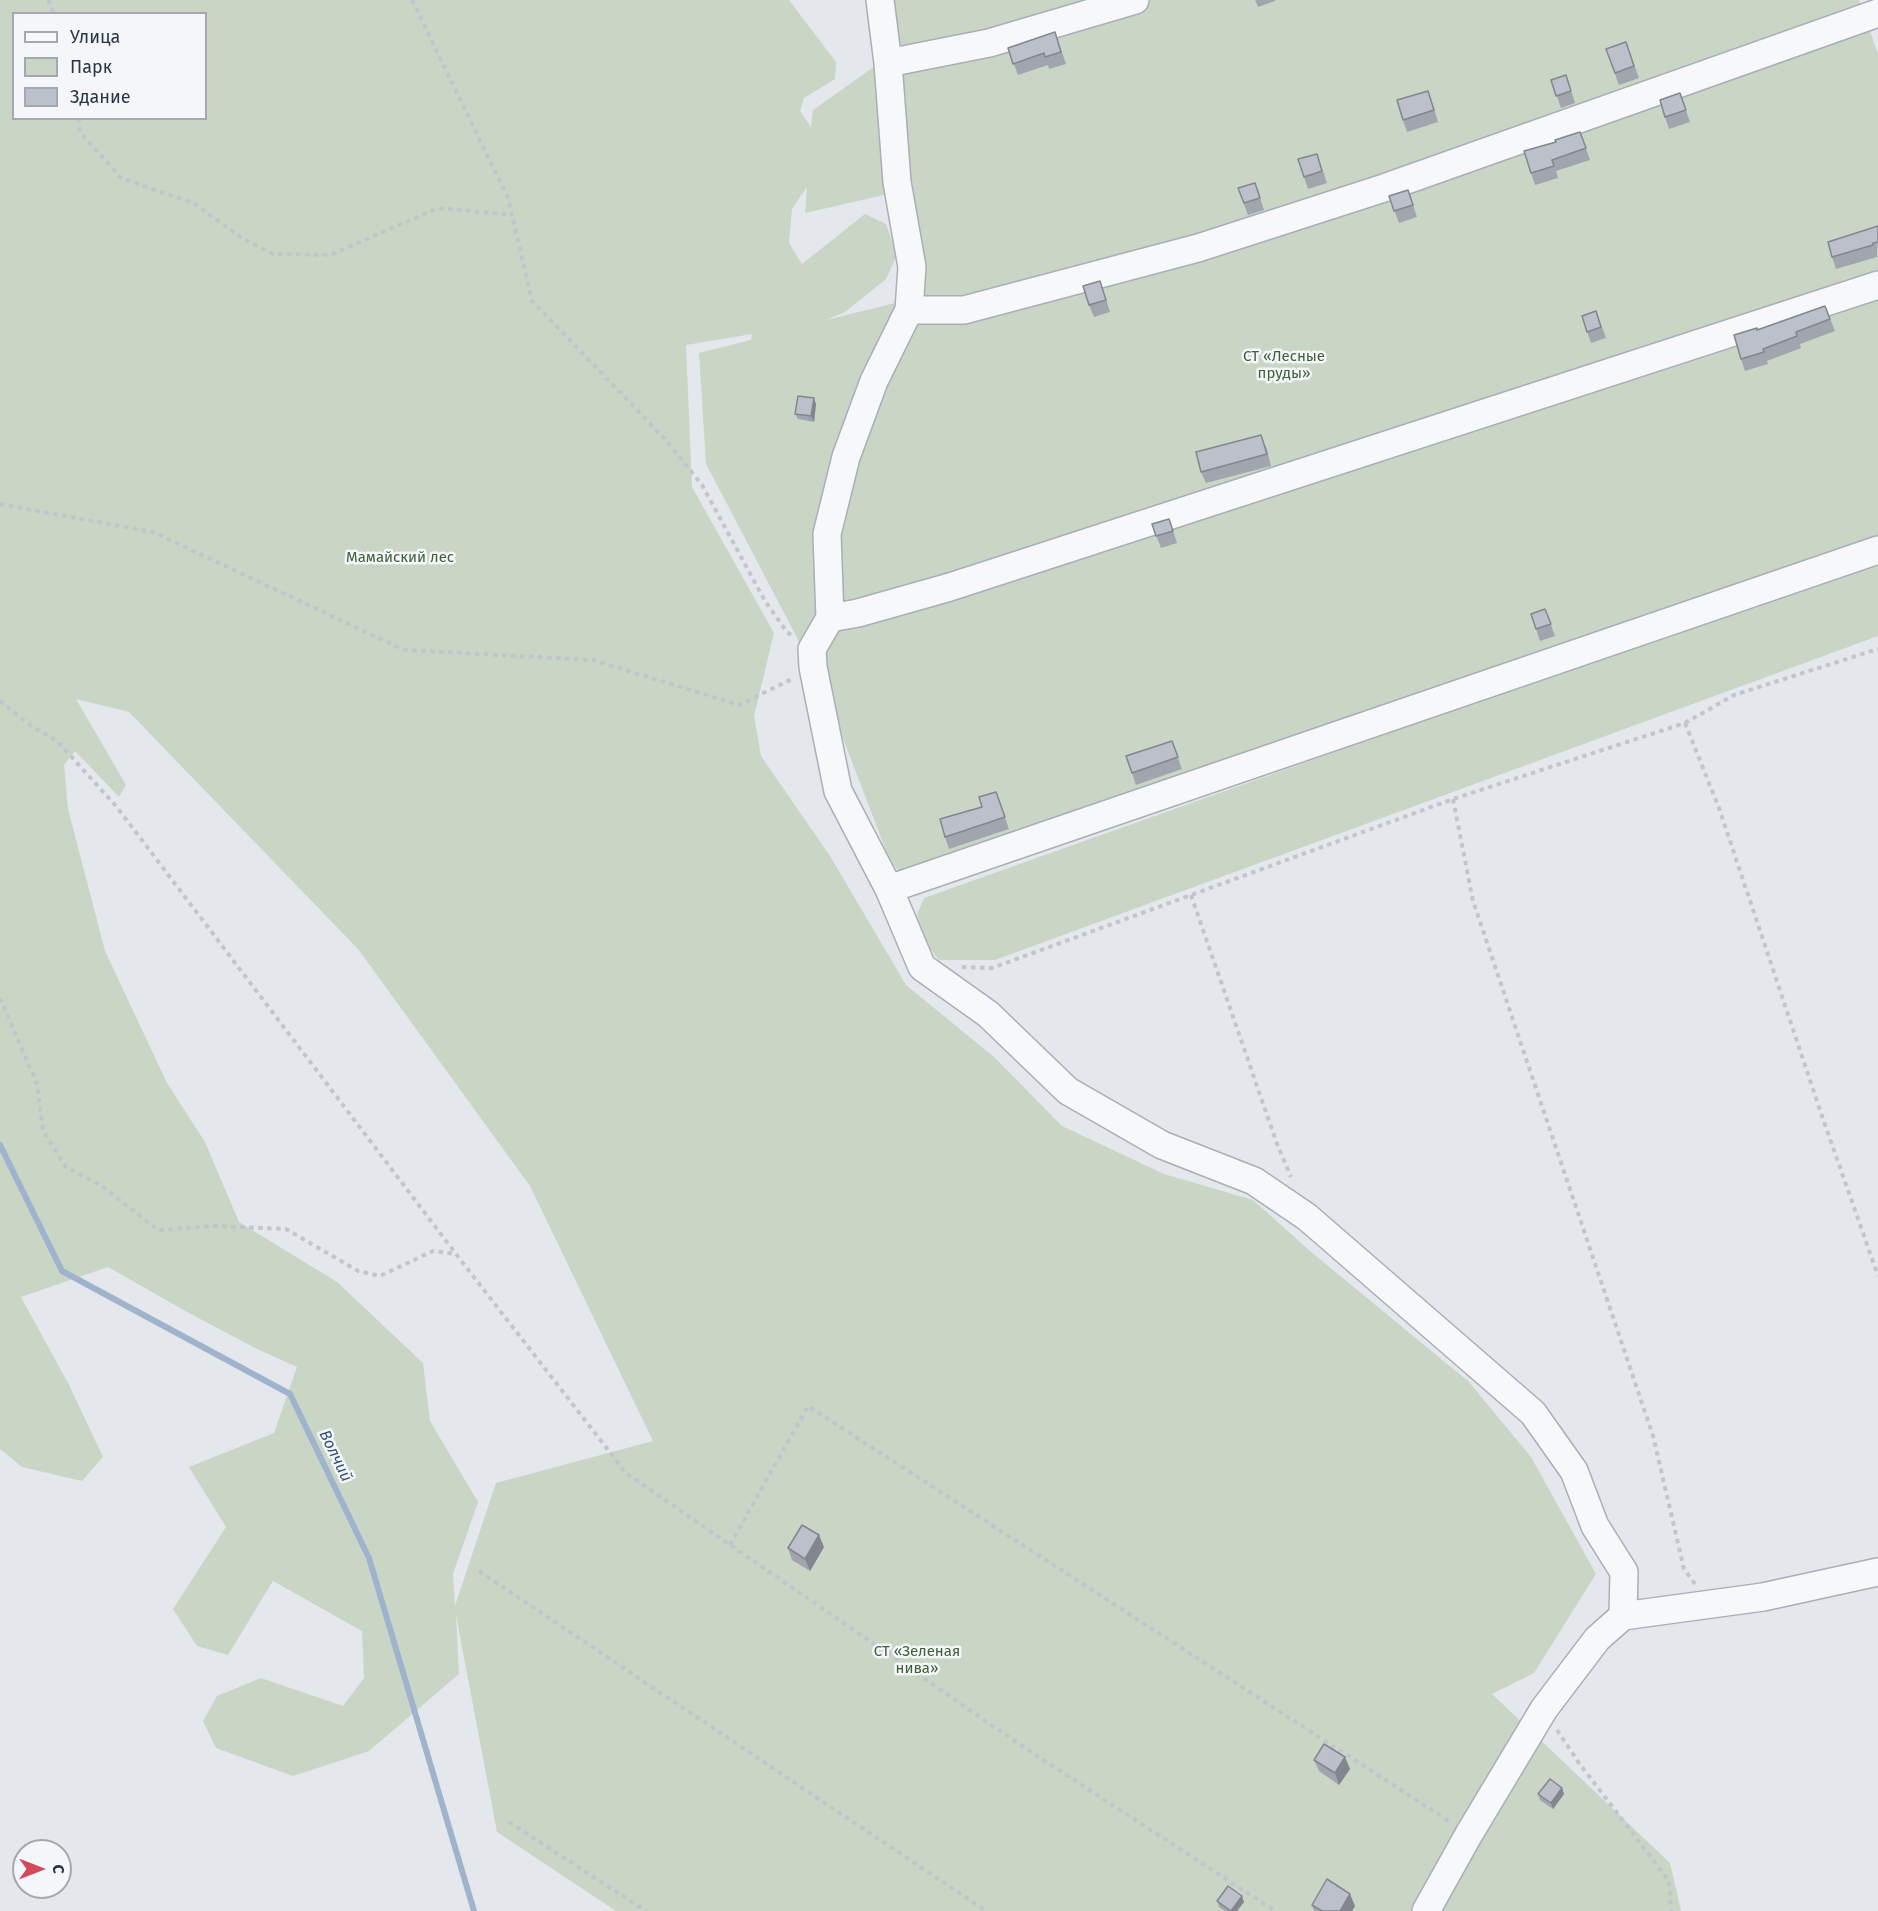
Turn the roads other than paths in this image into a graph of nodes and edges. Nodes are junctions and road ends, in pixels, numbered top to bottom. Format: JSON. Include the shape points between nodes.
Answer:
{"nodes":[{"id":1,"x":880,"y":0,"type":"edge"},
{"id":2,"x":1135,"y":0,"type":"edge"},
{"id":3,"x":1878,"y":13,"type":"edge"},
{"id":4,"x":888,"y":63,"type":"junction"},
{"id":5,"x":1878,"y":285,"type":"edge"},
{"id":6,"x":909,"y":310,"type":"junction"},
{"id":7,"x":1878,"y":550,"type":"edge"},
{"id":8,"x":830,"y":618,"type":"junction"},
{"id":9,"x":889,"y":889,"type":"junction"},
{"id":10,"x":1878,"y":1572,"type":"edge"},
{"id":11,"x":1623,"y":1616,"type":"junction"},
{"id":12,"x":1426,"y":1911,"type":"edge"}],
"edges":[{"from":1,"to":4,"type":"street"},
{"from":2,"to":4,"type":"street","via":[[989,43]]},
{"from":3,"to":6,"type":"street","via":[[1384,188],[1198,248],[964,310]]},
{"from":4,"to":6,"type":"street","via":[[897,182],[912,267]]},
{"from":5,"to":8,"type":"street","via":[[961,583]]},
{"from":6,"to":8,"type":"street","via":[[874,381],[846,457],[827,534]]},
{"from":7,"to":9,"type":"street"},
{"from":8,"to":9,"type":"street","via":[[812,658],[838,790]]},
{"from":9,"to":11,"type":"street","via":[[922,967],[988,1014],[1068,1091],[1162,1145],[1254,1182],[1307,1218],[1533,1413],[1574,1471],[1595,1526],[1624,1572]]},
{"from":10,"to":11,"type":"street","via":[[1763,1597]]},
{"from":11,"to":12,"type":"street","via":[[1597,1639],[1544,1709]]}]}
